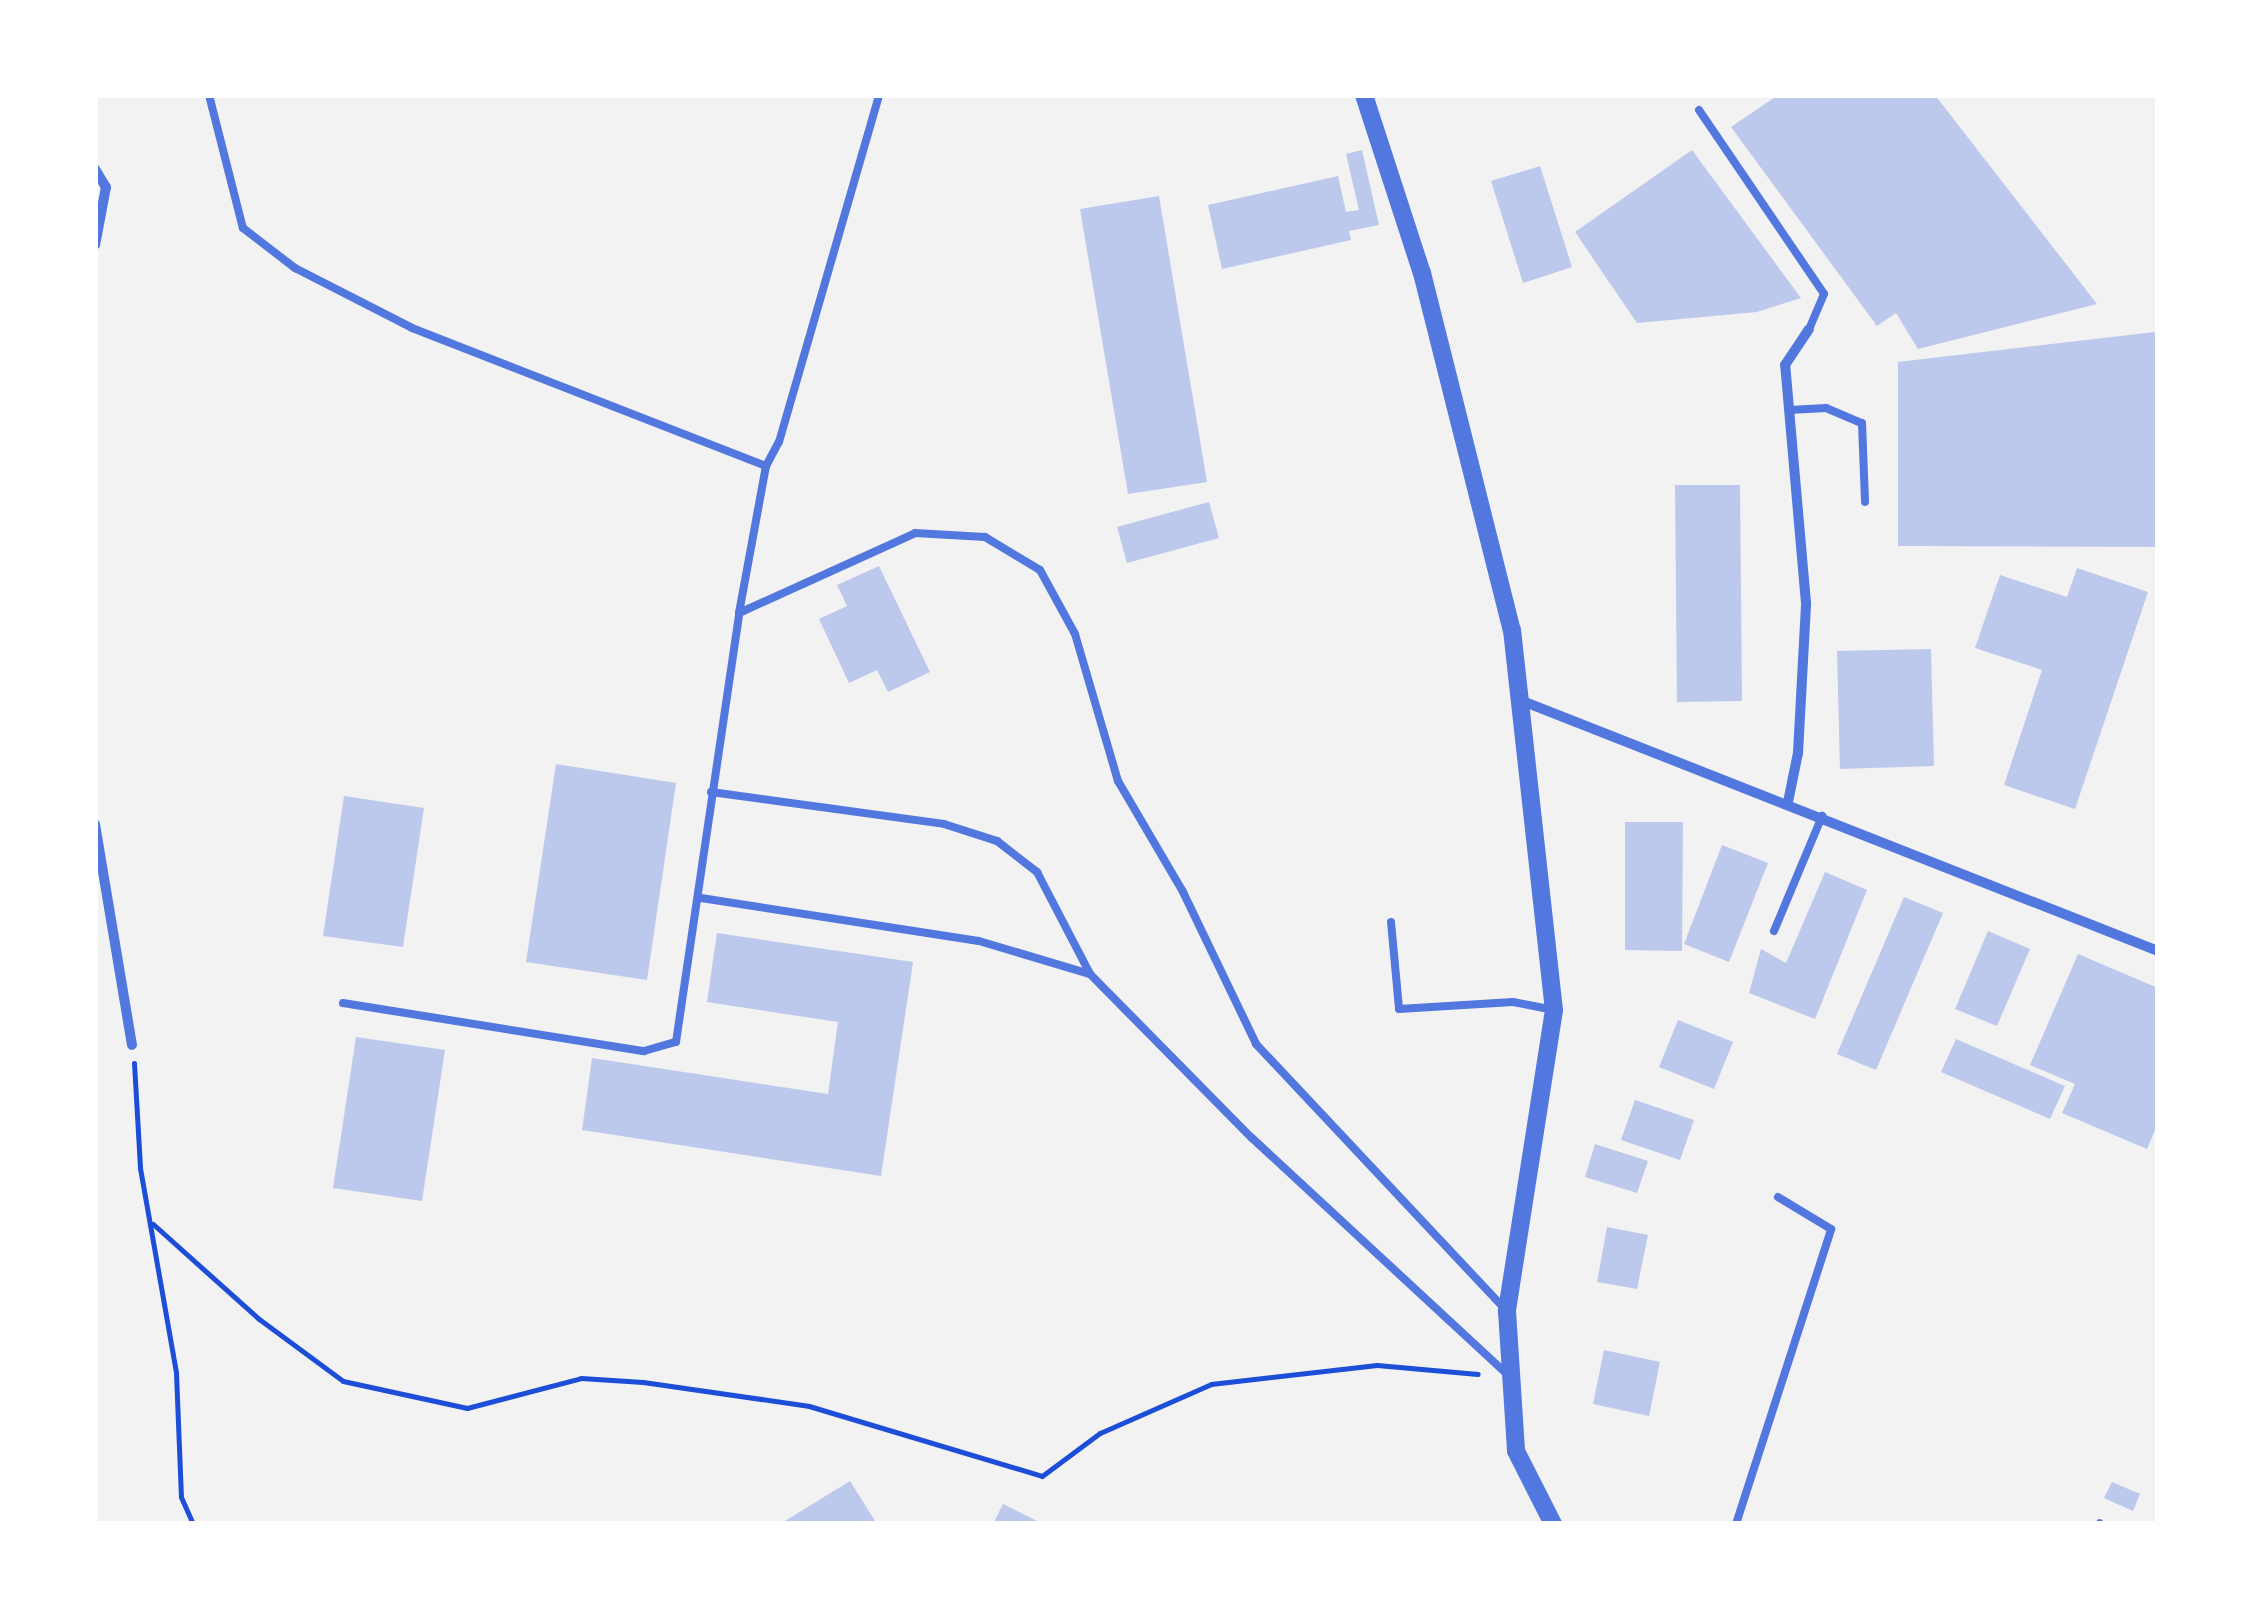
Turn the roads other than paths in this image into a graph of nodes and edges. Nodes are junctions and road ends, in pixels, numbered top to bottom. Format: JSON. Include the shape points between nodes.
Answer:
{"nodes":[{"id":1,"x":209,"y":95,"type":"edge"},
{"id":2,"x":879,"y":95,"type":"edge"},
{"id":3,"x":1364,"y":95,"type":"edge"},
{"id":4,"x":1699,"y":110,"type":"dead end"},
{"id":5,"x":95,"y":169,"type":"edge"},
{"id":6,"x":95,"y":245,"type":"edge"},
{"id":7,"x":1809,"y":329,"type":"joint"},
{"id":8,"x":1788,"y":410,"type":"junction"},
{"id":9,"x":766,"y":466,"type":"junction"},
{"id":10,"x":1866,"y":502,"type":"dead end"},
{"id":11,"x":739,"y":613,"type":"junction"},
{"id":12,"x":1520,"y":700,"type":"junction"},
{"id":13,"x":711,"y":792,"type":"junction"},
{"id":14,"x":1788,"y":802,"type":"junction"},
{"id":15,"x":1822,"y":816,"type":"junction"},
{"id":16,"x":95,"y":824,"type":"edge"},
{"id":17,"x":701,"y":898,"type":"junction"},
{"id":18,"x":1392,"y":922,"type":"dead end"},
{"id":19,"x":1774,"y":931,"type":"dead end"},
{"id":20,"x":2158,"y":951,"type":"edge"},
{"id":21,"x":1090,"y":974,"type":"junction"},
{"id":22,"x":343,"y":1003,"type":"dead end"},
{"id":23,"x":1554,"y":1010,"type":"junction"},
{"id":24,"x":132,"y":1045,"type":"road end"},
{"id":25,"x":1778,"y":1197,"type":"dead end"},
{"id":26,"x":1507,"y":1311,"type":"junction"},
{"id":27,"x":1511,"y":1378,"type":"junction"},
{"id":28,"x":1553,"y":1524,"type":"edge"},
{"id":29,"x":1736,"y":1524,"type":"edge"}],
"edges":[{"from":1,"to":9,"type":"lane","via":[[243,228],[295,268],[412,328]]},
{"from":2,"to":9,"type":"lane","via":[[779,442]]},
{"from":3,"to":12,"type":"street","via":[[1422,273],[1512,630]]},
{"from":4,"to":7,"type":"lane","via":[[1824,294]]},
{"from":5,"to":6,"type":"street","via":[[106,187]]},
{"from":7,"to":8,"type":"street","via":[[1785,365]]},
{"from":8,"to":10,"type":"lane","via":[[1826,408],[1862,423]]},
{"from":8,"to":14,"type":"street","via":[[1806,603],[1798,753]]},
{"from":9,"to":11,"type":"lane"},
{"from":11,"to":13,"type":"lane"},
{"from":11,"to":26,"type":"lane","via":[[915,533],[985,536],[1040,570],[1075,634],[1118,781],[1184,892],[1256,1044]]},
{"from":12,"to":14,"type":"street"},
{"from":12,"to":23,"type":"street"},
{"from":13,"to":17,"type":"lane"},
{"from":13,"to":21,"type":"lane","via":[[944,824],[998,841],[1037,872]]},
{"from":14,"to":15,"type":"street"},
{"from":15,"to":19,"type":"lane"},
{"from":15,"to":20,"type":"street"},
{"from":16,"to":24,"type":"street"},
{"from":17,"to":21,"type":"lane","via":[[979,941]]},
{"from":17,"to":22,"type":"lane","via":[[676,1042],[644,1051]]},
{"from":18,"to":23,"type":"lane","via":[[1399,1009],[1513,1002]]},
{"from":21,"to":27,"type":"lane","via":[[1252,1138]]},
{"from":23,"to":26,"type":"street"},
{"from":25,"to":29,"type":"lane","via":[[1831,1230]]},
{"from":26,"to":27,"type":"street"},
{"from":27,"to":28,"type":"street","via":[[1516,1451]]}]}
